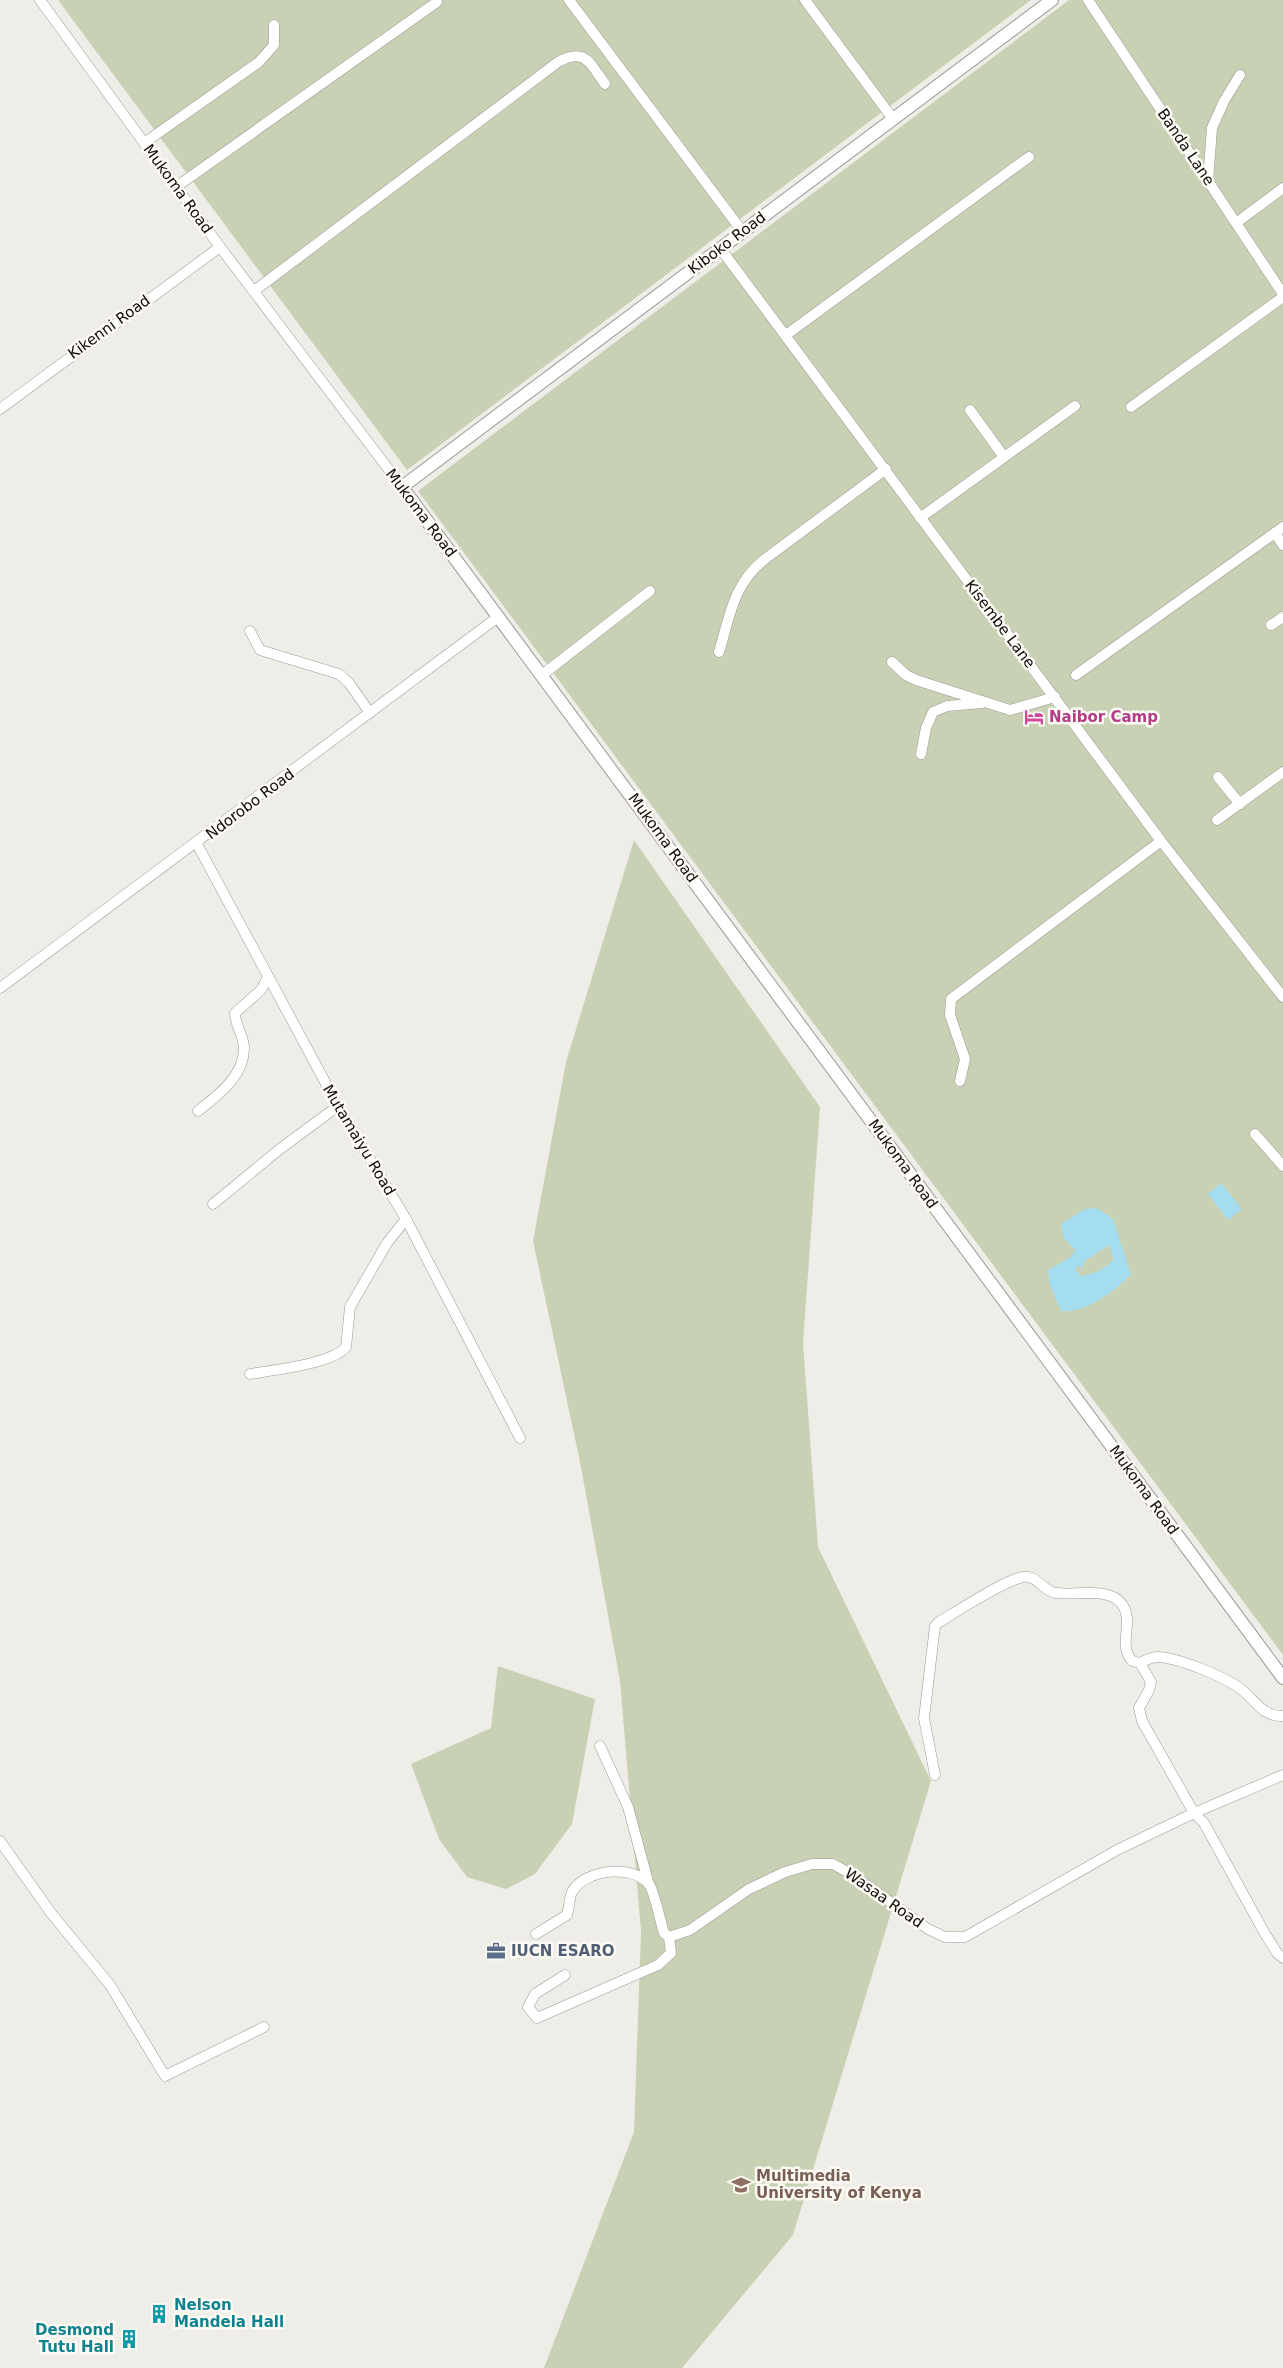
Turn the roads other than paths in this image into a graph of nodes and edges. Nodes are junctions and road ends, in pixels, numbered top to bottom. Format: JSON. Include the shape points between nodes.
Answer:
{"nodes":[{"id":1,"x":40,"y":0,"type":"edge"},
{"id":2,"x":569,"y":0,"type":"edge"},
{"id":3,"x":805,"y":0,"type":"edge"},
{"id":4,"x":1052,"y":0,"type":"edge"},
{"id":5,"x":1088,"y":0,"type":"edge"},
{"id":6,"x":437,"y":2,"type":"dead end"},
{"id":7,"x":274,"y":25,"type":"dead end"},
{"id":8,"x":1240,"y":75,"type":"dead end"},
{"id":9,"x":605,"y":84,"type":"dead end"},
{"id":10,"x":892,"y":119,"type":"junction"},
{"id":11,"x":144,"y":143,"type":"junction"},
{"id":12,"x":1028,"y":157,"type":"dead end"},
{"id":13,"x":1208,"y":181,"type":"junction"},
{"id":14,"x":176,"y":187,"type":"junction"},
{"id":15,"x":1283,"y":188,"type":"edge"},
{"id":16,"x":1236,"y":223,"type":"junction"},
{"id":17,"x":742,"y":231,"type":"junction"},
{"id":18,"x":220,"y":247,"type":"junction"},
{"id":19,"x":720,"y":248,"type":"junction"},
{"id":20,"x":254,"y":291,"type":"junction"},
{"id":21,"x":1283,"y":295,"type":"edge"},
{"id":22,"x":786,"y":335,"type":"junction"},
{"id":23,"x":1075,"y":406,"type":"dead end"},
{"id":24,"x":1131,"y":407,"type":"dead end"},
{"id":25,"x":0,"y":409,"type":"edge"},
{"id":26,"x":970,"y":410,"type":"dead end"},
{"id":27,"x":1004,"y":457,"type":"junction"},
{"id":28,"x":886,"y":469,"type":"junction"},
{"id":29,"x":402,"y":487,"type":"junction"},
{"id":30,"x":920,"y":518,"type":"junction"},
{"id":31,"x":1279,"y":530,"type":"edge"},
{"id":32,"x":1283,"y":545,"type":"edge"},
{"id":33,"x":650,"y":591,"type":"dead end"},
{"id":34,"x":498,"y":617,"type":"junction"},
{"id":35,"x":1283,"y":617,"type":"edge"},
{"id":36,"x":1271,"y":625,"type":"dead end"},
{"id":37,"x":250,"y":631,"type":"dead end"},
{"id":38,"x":719,"y":652,"type":"dead end"},
{"id":39,"x":892,"y":662,"type":"dead end"},
{"id":40,"x":542,"y":675,"type":"junction"},
{"id":41,"x":1076,"y":675,"type":"dead end"},
{"id":42,"x":1055,"y":697,"type":"junction"},
{"id":43,"x":985,"y":702,"type":"junction"},
{"id":44,"x":370,"y":713,"type":"junction"},
{"id":45,"x":921,"y":754,"type":"dead end"},
{"id":46,"x":1283,"y":772,"type":"edge"},
{"id":47,"x":1218,"y":777,"type":"dead end"},
{"id":48,"x":1240,"y":804,"type":"junction"},
{"id":49,"x":1217,"y":820,"type":"dead end"},
{"id":50,"x":1161,"y":841,"type":"junction"},
{"id":51,"x":197,"y":844,"type":"junction"},
{"id":52,"x":268,"y":977,"type":"junction"},
{"id":53,"x":0,"y":988,"type":"edge"},
{"id":54,"x":1281,"y":991,"type":"edge"},
{"id":55,"x":960,"y":1081,"type":"dead end"},
{"id":56,"x":338,"y":1106,"type":"junction"},
{"id":57,"x":198,"y":1111,"type":"dead end"},
{"id":58,"x":1255,"y":1134,"type":"dead end"},
{"id":59,"x":1283,"y":1166,"type":"edge"},
{"id":60,"x":213,"y":1204,"type":"dead end"},
{"id":61,"x":406,"y":1219,"type":"junction"},
{"id":62,"x":250,"y":1374,"type":"dead end"},
{"id":63,"x":520,"y":1438,"type":"dead end"},
{"id":64,"x":1140,"y":1664,"type":"junction"},
{"id":65,"x":1283,"y":1678,"type":"edge"},
{"id":66,"x":1283,"y":1716,"type":"edge"},
{"id":67,"x":600,"y":1746,"type":"dead end"},
{"id":68,"x":936,"y":1775,"type":"dead end"},
{"id":69,"x":1283,"y":1775,"type":"edge"},
{"id":70,"x":1194,"y":1813,"type":"junction"},
{"id":71,"x":0,"y":1841,"type":"edge"},
{"id":72,"x":650,"y":1885,"type":"junction"},
{"id":73,"x":536,"y":1934,"type":"dead end"},
{"id":74,"x":669,"y":1937,"type":"junction"},
{"id":75,"x":1283,"y":1958,"type":"edge"},
{"id":76,"x":565,"y":1975,"type":"dead end"},
{"id":77,"x":264,"y":2028,"type":"dead end"}],
"edges":[{"from":1,"to":11,"type":"street","name":"Mukoma Road"},
{"from":2,"to":17,"type":"street"},
{"from":3,"to":10,"type":"street"},
{"from":4,"to":10,"type":"street","name":"Kiboko Road"},
{"from":5,"to":13,"type":"street","name":"Banda Lane"},
{"from":6,"to":14,"type":"street"},
{"from":7,"to":11,"type":"street","via":[[274,45],[258,62]]},
{"from":8,"to":13,"type":"street","via":[[1212,128]]},
{"from":9,"to":20,"type":"street","via":[[585,58],[576,55],[558,62]]},
{"from":10,"to":17,"type":"street","name":"Kiboko Road"},
{"from":11,"to":14,"type":"street","name":"Mukoma Road"},
{"from":12,"to":22,"type":"street"},
{"from":13,"to":16,"type":"street","name":"Banda Lane"},
{"from":14,"to":18,"type":"street","name":"Mukoma Road"},
{"from":15,"to":16,"type":"street"},
{"from":16,"to":21,"type":"street","name":"Banda Lane"},
{"from":17,"to":19,"type":"street","name":"Kiboko Road"},
{"from":18,"to":20,"type":"street","name":"Mukoma Road"},
{"from":18,"to":25,"type":"street","name":"Kikenni Road"},
{"from":19,"to":22,"type":"street","name":"Kisembe Lane"},
{"from":19,"to":29,"type":"street","name":"Kiboko Road"},
{"from":20,"to":29,"type":"street","name":"Mukoma Road"},
{"from":21,"to":24,"type":"street"},
{"from":22,"to":28,"type":"street","name":"Kisembe Lane"},
{"from":23,"to":27,"type":"street"},
{"from":26,"to":27,"type":"street"},
{"from":27,"to":30,"type":"street"},
{"from":28,"to":30,"type":"street","name":"Kisembe Lane"},
{"from":28,"to":38,"type":"street","via":[[746,576],[738,589]]},
{"from":29,"to":34,"type":"street","name":"Mukoma Road"},
{"from":30,"to":42,"type":"street","name":"Kisembe Lane"},
{"from":31,"to":32,"type":"street"},
{"from":31,"to":41,"type":"street"},
{"from":33,"to":40,"type":"street"},
{"from":34,"to":40,"type":"street","name":"Mukoma Road"},
{"from":34,"to":44,"type":"street","name":"Ndorobo Road"},
{"from":35,"to":36,"type":"street"},
{"from":37,"to":44,"type":"street","via":[[260,650],[339,674]]},
{"from":39,"to":43,"type":"street","via":[[916,680]]},
{"from":40,"to":65,"type":"street","name":"Mukoma Road"},
{"from":42,"to":43,"type":"street","via":[[1015,710]]},
{"from":42,"to":50,"type":"street","name":"Kisembe Lane"},
{"from":43,"to":45,"type":"street","via":[[947,706],[933,712]]},
{"from":44,"to":51,"type":"street","name":"Ndorobo Road"},
{"from":46,"to":48,"type":"street"},
{"from":47,"to":48,"type":"street"},
{"from":48,"to":49,"type":"street"},
{"from":50,"to":54,"type":"street","name":"Kisembe Lane"},
{"from":50,"to":55,"type":"street","via":[[951,999],[950,1016],[965,1058]]},
{"from":51,"to":52,"type":"street","name":"Mutamaiyu Road"},
{"from":51,"to":53,"type":"street","name":"Ndorobo Road"},
{"from":52,"to":56,"type":"street","name":"Mutamaiyu Road"},
{"from":52,"to":57,"type":"street","via":[[261,990],[235,1013],[244,1048],[239,1068],[231,1082]]},
{"from":56,"to":60,"type":"street"},
{"from":56,"to":61,"type":"street","name":"Mutamaiyu Road"},
{"from":58,"to":59,"type":"street"},
{"from":61,"to":62,"type":"street","via":[[387,1244],[350,1307],[343,1351],[334,1356]]},
{"from":61,"to":63,"type":"street","name":"Mutamaiyu Road"},
{"from":64,"to":66,"type":"street","via":[[1150,1658],[1174,1659],[1241,1689],[1266,1713]]},
{"from":64,"to":68,"type":"street","via":[[1127,1655],[1124,1646],[1128,1621],[1126,1611],[1121,1602],[1111,1595],[1054,1593],[1029,1577],[993,1591],[935,1626],[924,1718]]},
{"from":64,"to":70,"type":"street","via":[[1151,1682],[1139,1708],[1142,1721]]},
{"from":67,"to":72,"type":"street","via":[[628,1807]]},
{"from":69,"to":70,"type":"street","name":"Wasaa Road"},
{"from":70,"to":74,"type":"street","name":"Wasaa Road","via":[[1117,1850],[964,1937],[946,1937],[928,1929],[833,1864],[812,1864],[785,1872],[749,1889],[690,1930]]},
{"from":70,"to":75,"type":"street","via":[[1204,1823],[1264,1932]]},
{"from":71,"to":77,"type":"street","via":[[51,1913],[110,1985],[166,2076]]},
{"from":72,"to":73,"type":"street","via":[[628,1872],[589,1878],[573,1892],[567,1915]]},
{"from":72,"to":74,"type":"street","via":[[664,1933]]},
{"from":74,"to":76,"type":"street","via":[[671,1952],[658,1965],[537,2018],[528,2006],[535,1994]]}]}
